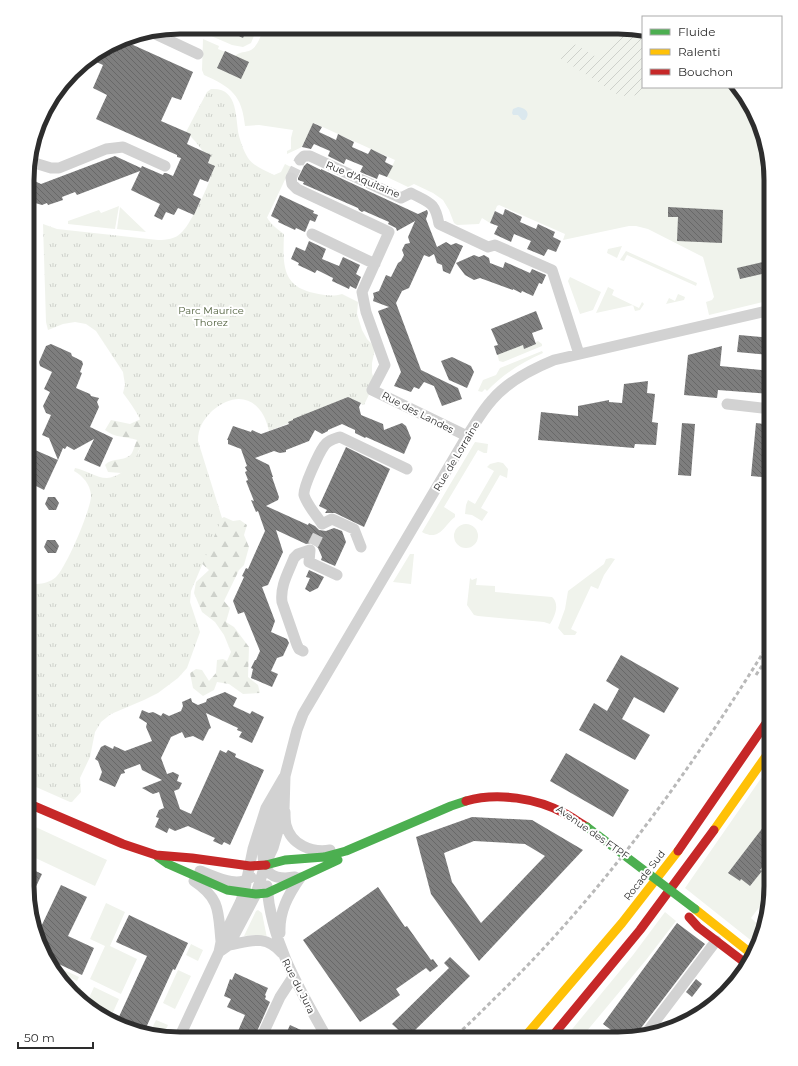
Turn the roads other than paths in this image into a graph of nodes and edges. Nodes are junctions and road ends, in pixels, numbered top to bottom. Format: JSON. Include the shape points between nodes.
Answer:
{"nodes":[{"id":1,"x":159,"y":36,"type":"edge"},
{"id":2,"x":198,"y":54,"type":"dead end"},
{"id":3,"x":300,"y":160,"type":"dead end"},
{"id":4,"x":35,"y":163,"type":"edge"},
{"id":5,"x":164,"y":166,"type":"dead end"},
{"id":6,"x":291,"y":178,"type":"dead end"},
{"id":7,"x":312,"y":234,"type":"dead end"},
{"id":8,"x":375,"y":264,"type":"junction"},
{"id":9,"x":764,"y":312,"type":"edge"},
{"id":10,"x":579,"y":354,"type":"junction"},
{"id":11,"x":727,"y":404,"type":"dead end"},
{"id":12,"x":764,"y":408,"type":"edge"},
{"id":13,"x":466,"y":436,"type":"junction"},
{"id":14,"x":407,"y":469,"type":"dead end"},
{"id":15,"x":361,"y":547,"type":"dead end"},
{"id":16,"x":338,"y":575,"type":"dead end"},
{"id":17,"x":303,"y":651,"type":"dead end"},
{"id":18,"x":764,"y":726,"type":"edge"},
{"id":19,"x":764,"y":759,"type":"edge"},
{"id":20,"x":285,"y":776,"type":"junction"},
{"id":21,"x":493,"y":796,"type":"junction"},
{"id":22,"x":34,"y":806,"type":"edge"},
{"id":23,"x":284,"y":810,"type":"junction"},
{"id":24,"x":574,"y":830,"type":"dead end"},
{"id":25,"x":156,"y":855,"type":"junction"},
{"id":26,"x":324,"y":857,"type":"joint"},
{"id":27,"x":168,"y":864,"type":"junction"},
{"id":28,"x":250,"y":866,"type":"junction"},
{"id":29,"x":265,"y":873,"type":"junction"},
{"id":30,"x":302,"y":876,"type":"junction"},
{"id":31,"x":641,"y":880,"type":"dead end"},
{"id":32,"x":246,"y":881,"type":"junction"},
{"id":33,"x":244,"y":893,"type":"junction"},
{"id":34,"x":267,"y":893,"type":"junction"},
{"id":35,"x":256,"y":894,"type":"junction"},
{"id":36,"x":671,"y":903,"type":"dead end"},
{"id":37,"x":689,"y":913,"type":"junction"},
{"id":38,"x":716,"y":941,"type":"junction"},
{"id":39,"x":223,"y":946,"type":"junction"},
{"id":40,"x":748,"y":952,"type":"edge"},
{"id":41,"x":283,"y":954,"type":"junction"},
{"id":42,"x":743,"y":961,"type":"edge"},
{"id":43,"x":293,"y":977,"type":"junction"},
{"id":44,"x":650,"y":1028,"type":"edge"},
{"id":45,"x":182,"y":1032,"type":"edge"},
{"id":46,"x":264,"y":1032,"type":"edge"},
{"id":47,"x":324,"y":1032,"type":"edge"},
{"id":48,"x":529,"y":1032,"type":"edge"},
{"id":49,"x":556,"y":1032,"type":"edge"}],
"edges":[{"from":1,"to":2,"type":"street"},
{"from":3,"to":10,"type":"street","name":"Rue d'Aquitaine","via":[[304,156],[310,156],[402,198],[411,193],[432,203],[439,224],[488,247],[495,245],[552,270]]},
{"from":4,"to":5,"type":"street","via":[[60,168],[106,149],[123,147]]},
{"from":6,"to":8,"type":"street","via":[[297,189],[389,232]]},
{"from":7,"to":8,"type":"street"},
{"from":8,"to":13,"type":"street","name":"Rue des Landes","via":[[362,292],[366,312],[385,365],[372,390]]},
{"from":9,"to":10,"type":"street","name":"Rue de Lorraine"},
{"from":10,"to":13,"type":"street","name":"Rue de Lorraine","via":[[554,360],[530,370],[509,385],[493,398]]},
{"from":11,"to":12,"type":"street"},
{"from":13,"to":20,"type":"street","name":"Rue de Lorraine","via":[[309,703],[299,725]]},
{"from":14,"to":15,"type":"street","via":[[340,437],[331,439],[324,445],[304,494],[321,528],[332,519],[354,529]]},
{"from":16,"to":17,"type":"street","via":[[309,562],[311,547],[294,558],[281,595],[297,645]]},
{"from":18,"to":48,"type":"main road","name":"Rocade Sud","via":[[654,883]]},
{"from":19,"to":49,"type":"main road","via":[[668,893]]},
{"from":20,"to":23,"type":"street","name":"Rue de Lorraine"},
{"from":20,"to":28,"type":"street","name":"Rue de Lorraine","via":[[266,808]]},
{"from":20,"to":29,"type":"street","name":"Rue du Jura","via":[[262,848]]},
{"from":21,"to":23,"type":"street","via":[[473,796],[448,802],[344,847],[326,850],[307,849],[293,838],[286,826]]},
{"from":21,"to":26,"type":"main road","name":"Avenue des FTPF","via":[[451,806],[346,851]]},
{"from":21,"to":37,"type":"main road","name":"Avenue des FTPF","bridge":true,"via":[[548,806],[587,826]]},
{"from":22,"to":25,"type":"main road","via":[[123,844]]},
{"from":23,"to":29,"type":"street","name":"Rue de Lorraine"},
{"from":24,"to":30,"type":"main road","name":"Avenue des FTPF","via":[[545,813],[509,805],[477,804],[454,810]]},
{"from":25,"to":27,"type":"main road","name":"Avenue des FTPF"},
{"from":25,"to":28,"type":"main road"},
{"from":26,"to":29,"type":"street"},
{"from":27,"to":32,"type":"street","via":[[191,867],[230,882]]},
{"from":27,"to":33,"type":"main road","name":"Avenue des FTPF","via":[[227,890]]},
{"from":27,"to":39,"type":"street","via":[[206,889],[214,900]]},
{"from":28,"to":29,"type":"main road"},
{"from":28,"to":32,"type":"street","name":"Rue de Lorraine"},
{"from":29,"to":30,"type":"street","via":[[285,878]]},
{"from":29,"to":32,"type":"street"},
{"from":29,"to":33,"type":"street"},
{"from":29,"to":34,"type":"street","name":"Rue du Jura"},
{"from":29,"to":35,"type":"street","name":"Rue de Lorraine"},
{"from":30,"to":34,"type":"main road","name":"Avenue des FTPF"},
{"from":30,"to":41,"type":"street","name":"Rue du Jura","via":[[285,903],[281,916]]},
{"from":31,"to":36,"type":"main road"},
{"from":32,"to":33,"type":"street","name":"Rue de Lorraine"},
{"from":33,"to":35,"type":"main road","name":"Avenue des FTPF"},
{"from":33,"to":39,"type":"street"},
{"from":34,"to":35,"type":"main road","name":"Avenue des FTPF"},
{"from":34,"to":41,"type":"street","name":"Rue du Jura"},
{"from":35,"to":39,"type":"street","name":"Rue de Lorraine"},
{"from":37,"to":38,"type":"main road","name":"Avenue des FTPF","via":[[698,927]]},
{"from":37,"to":40,"type":"main road","name":"Avenue des FTPF"},
{"from":38,"to":42,"type":"main road","name":"Avenue des FTPF"},
{"from":38,"to":44,"type":"street"},
{"from":39,"to":41,"type":"street","name":"Rue du Jura","via":[[260,940],[275,946]]},
{"from":39,"to":45,"type":"street"},
{"from":41,"to":43,"type":"street","name":"Rue du Jura"},
{"from":43,"to":46,"type":"street","via":[[280,997]]},
{"from":43,"to":47,"type":"street","name":"Rue du Jura"}]}
